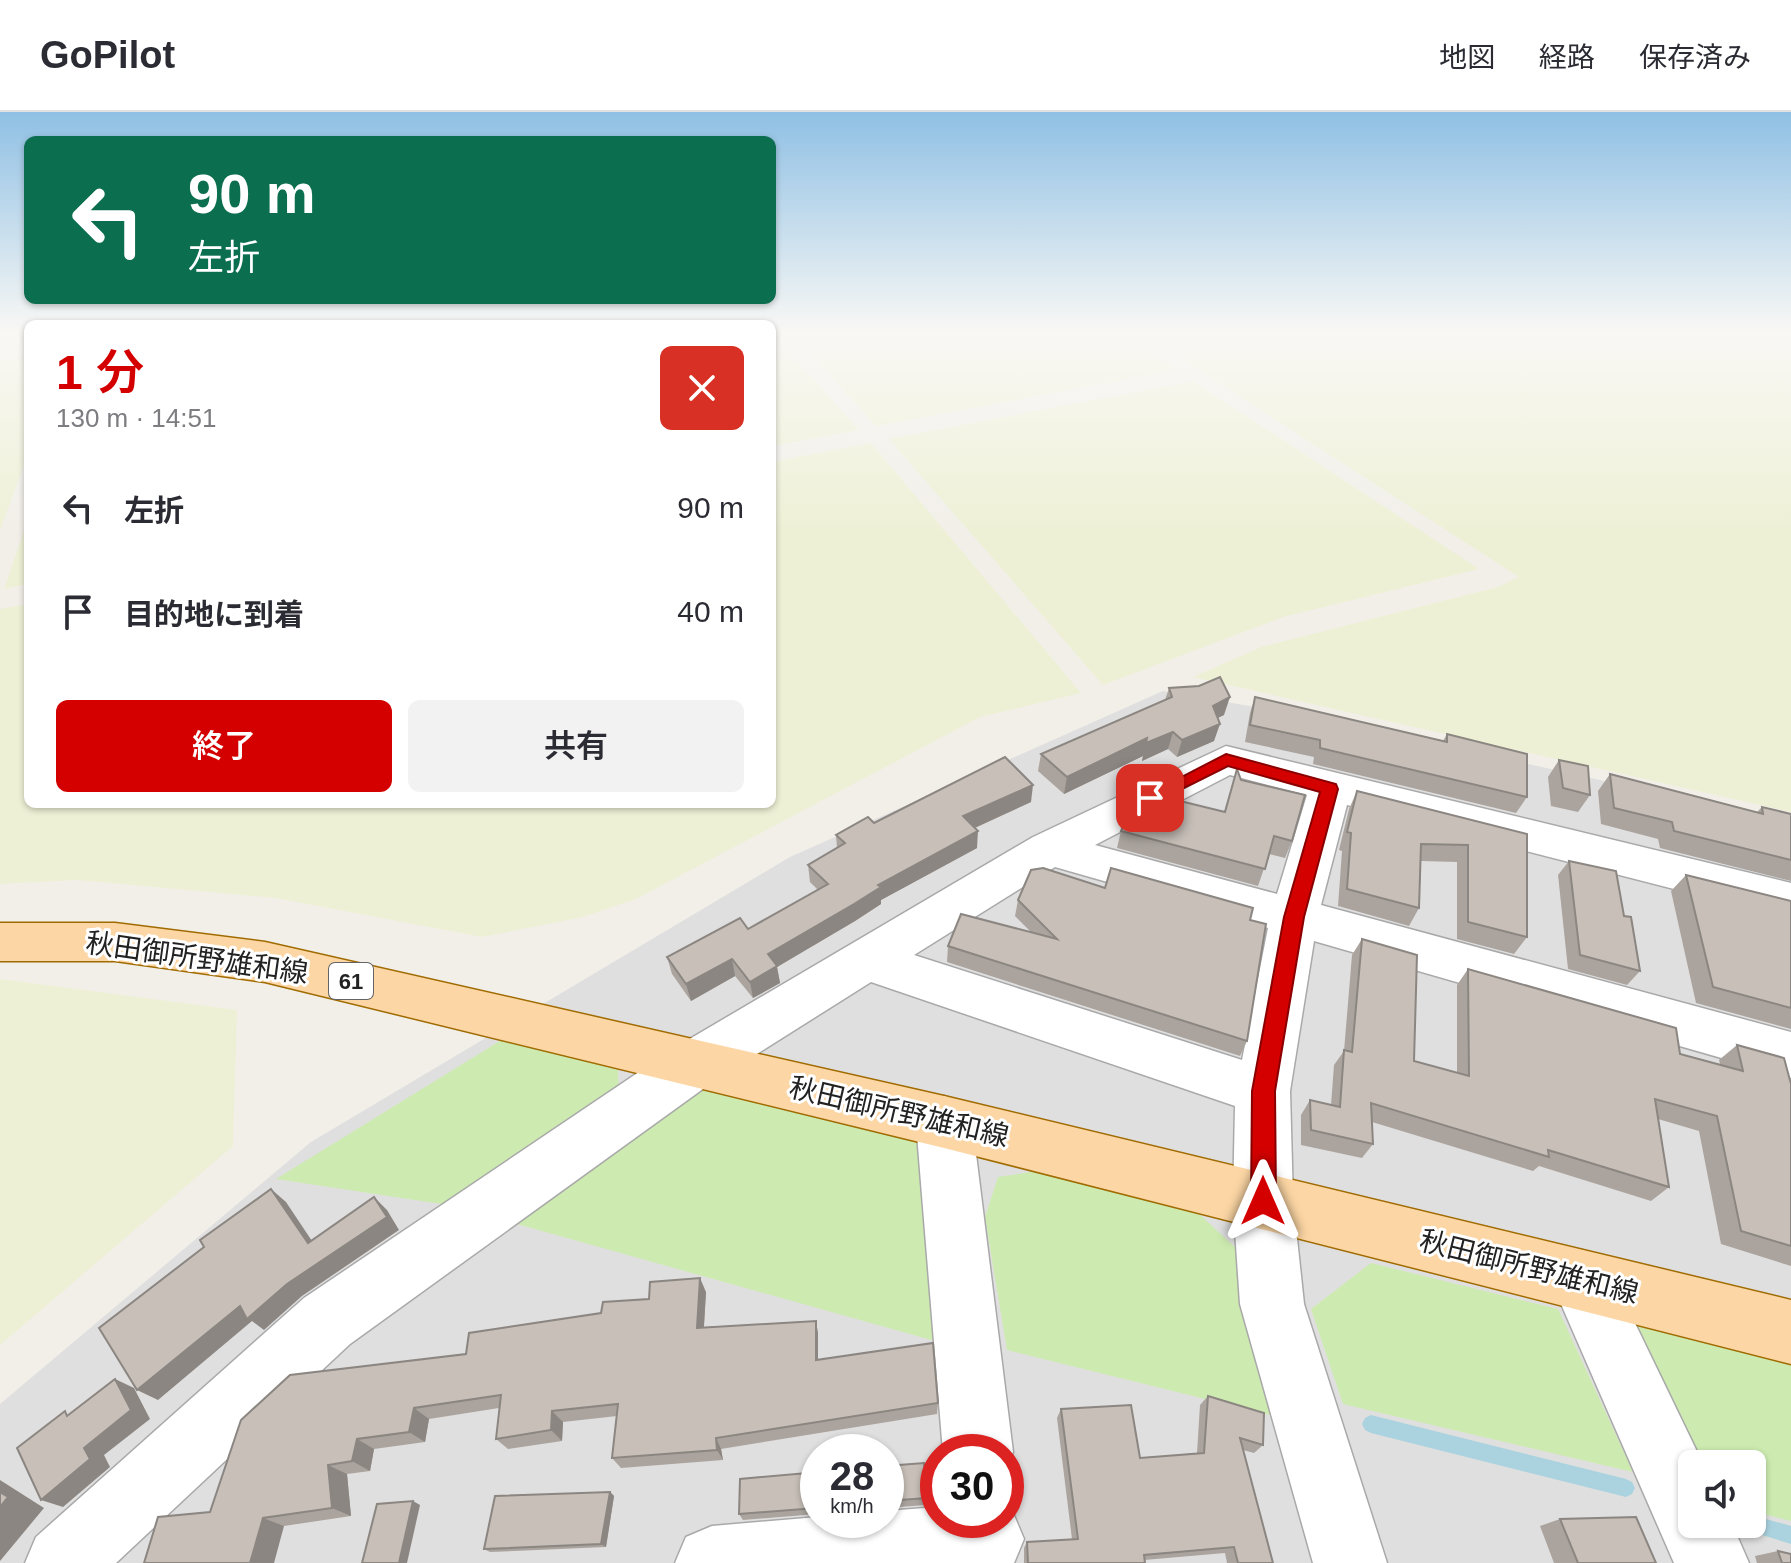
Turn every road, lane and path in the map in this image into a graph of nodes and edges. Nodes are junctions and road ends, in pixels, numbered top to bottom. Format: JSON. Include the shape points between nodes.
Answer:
{"nodes":[{"id":1,"x":1330,"y":789,"type":"junction"},
{"id":2,"x":1049,"y":849,"type":"junction"},
{"id":3,"x":1791,"y":901,"type":"edge"},
{"id":4,"x":1294,"y":917,"type":"junction"},
{"id":5,"x":0,"y":942,"type":"edge"},
{"id":6,"x":863,"y":959,"type":"junction"},
{"id":7,"x":1791,"y":1055,"type":"edge"},
{"id":8,"x":695,"y":1064,"type":"junction"},
{"id":9,"x":1263,"y":1091,"type":"junction"},
{"id":10,"x":944,"y":1122,"type":"junction"},
{"id":11,"x":1263,"y":1201,"type":"junction"},
{"id":12,"x":1582,"y":1281,"type":"junction"},
{"id":13,"x":1791,"y":1332,"type":"edge"},
{"id":14,"x":976,"y":1434,"type":"edge"},
{"id":15,"x":1678,"y":1489,"type":"edge"},
{"id":16,"x":1700,"y":1538,"type":"edge"},
{"id":17,"x":987,"y":1541,"type":"edge"},
{"id":18,"x":62,"y":1563,"type":"edge"},
{"id":19,"x":712,"y":1563,"type":"edge"},
{"id":20,"x":1350,"y":1563,"type":"edge"},
{"id":21,"x":1712,"y":1563,"type":"edge"}],
"edges":[{"from":1,"to":2,"type":"street","via":[[1226,760]]},
{"from":1,"to":3,"type":"street"},
{"from":1,"to":4,"type":"street"},
{"from":2,"to":4,"type":"street"},
{"from":2,"to":6,"type":"street"},
{"from":4,"to":7,"type":"street"},
{"from":4,"to":9,"type":"street"},
{"from":5,"to":8,"type":"main road","name":"秋田御所野雄和線","number":"61","via":[[115,942],[265,962]]},
{"from":6,"to":8,"type":"street"},
{"from":6,"to":9,"type":"street"},
{"from":8,"to":10,"type":"main road","name":"秋田御所野雄和線","number":"61"},
{"from":8,"to":18,"type":"street","via":[[327,1321]]},
{"from":9,"to":11,"type":"street"},
{"from":10,"to":11,"type":"main road","name":"秋田御所野雄和線","number":"61"},
{"from":10,"to":14,"type":"street"},
{"from":11,"to":12,"type":"main road","name":"秋田御所野雄和線","number":"61"},
{"from":11,"to":20,"type":"street","via":[[1272,1304]]},
{"from":12,"to":13,"type":"main road","name":"秋田御所野雄和線","number":"61"},
{"from":12,"to":15,"type":"street"},
{"from":16,"to":21,"type":"street"},
{"from":17,"to":19,"type":"street"}]}
